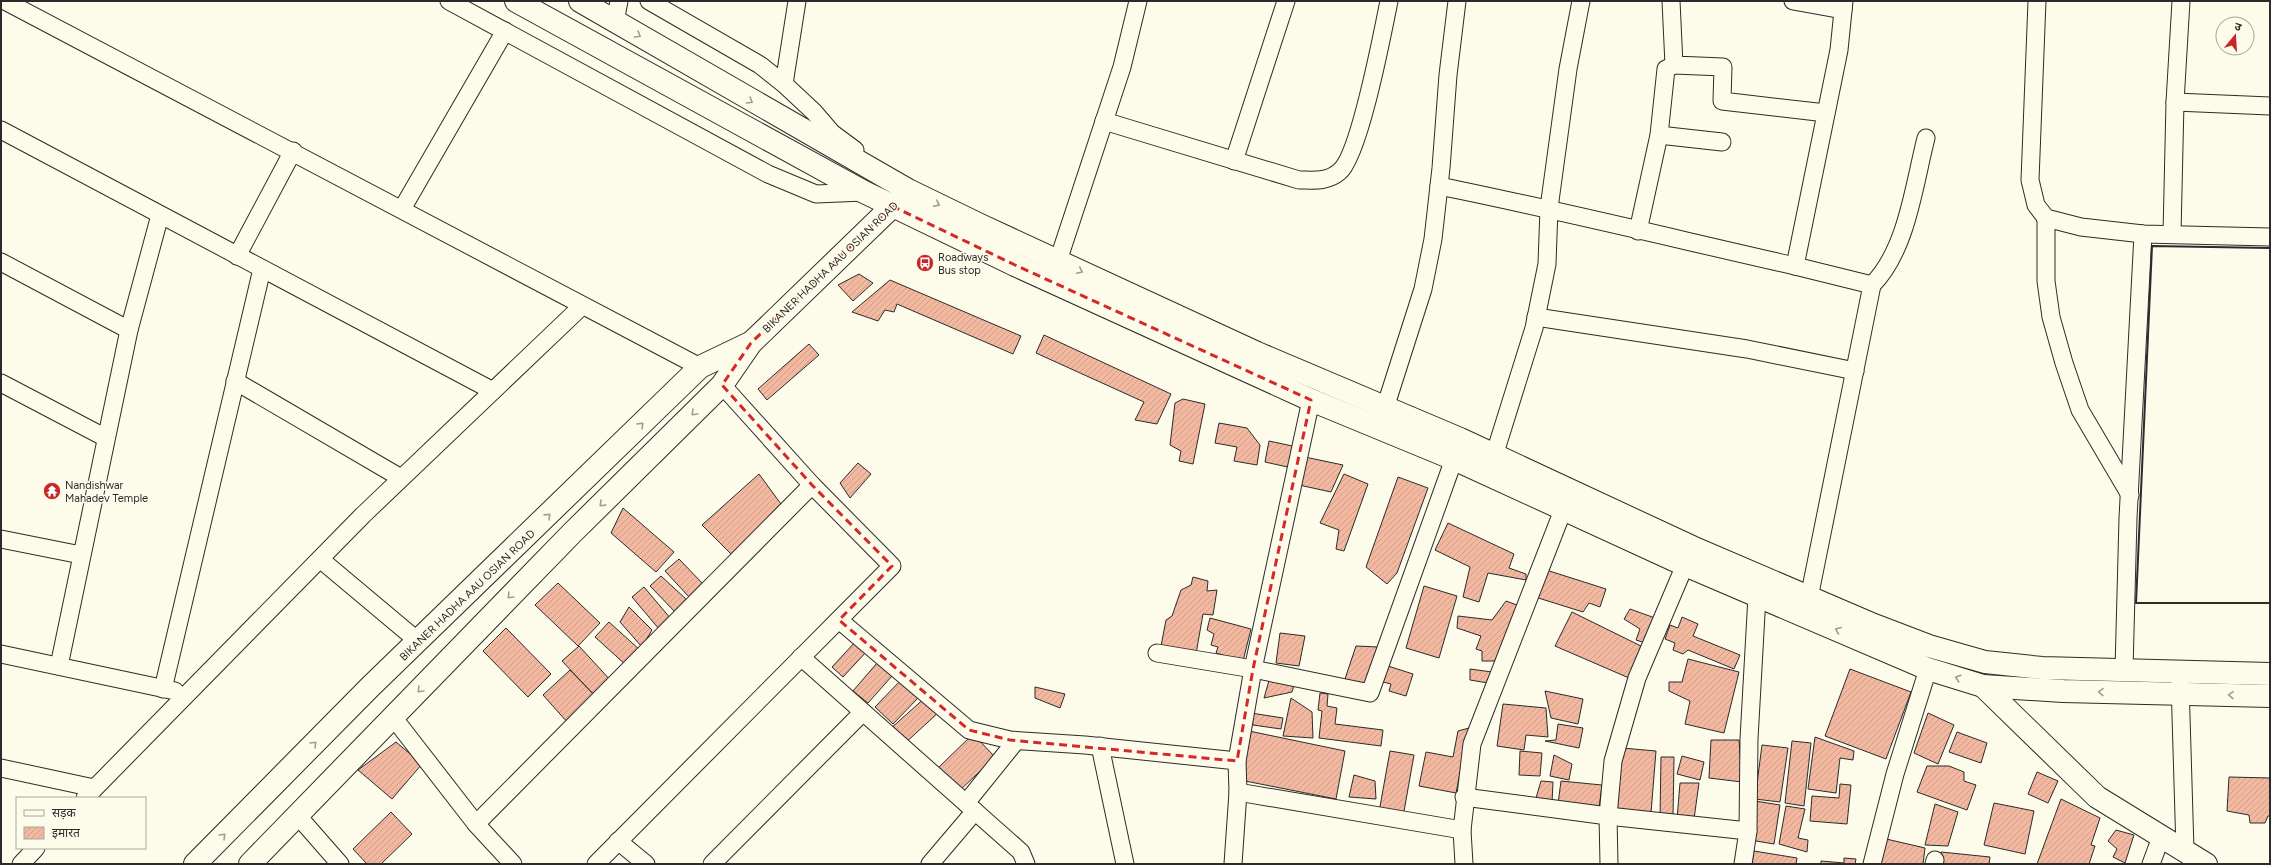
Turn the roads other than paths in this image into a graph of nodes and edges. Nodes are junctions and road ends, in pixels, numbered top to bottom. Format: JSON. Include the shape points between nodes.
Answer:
{"nodes":[{"id":1,"x":6,"y":1,"type":"edge"},
{"id":2,"x":449,"y":1,"type":"edge"},
{"id":3,"x":516,"y":1,"type":"edge"},
{"id":4,"x":580,"y":1,"type":"edge"},
{"id":5,"x":649,"y":1,"type":"edge"},
{"id":6,"x":797,"y":1,"type":"edge"},
{"id":7,"x":1138,"y":1,"type":"edge"},
{"id":8,"x":1286,"y":1,"type":"edge"},
{"id":9,"x":1389,"y":1,"type":"edge"},
{"id":10,"x":1457,"y":1,"type":"edge"},
{"id":11,"x":1581,"y":1,"type":"edge"},
{"id":12,"x":1671,"y":1,"type":"edge"},
{"id":13,"x":1793,"y":1,"type":"edge"},
{"id":14,"x":2037,"y":1,"type":"edge"},
{"id":15,"x":2181,"y":1,"type":"edge"},
{"id":16,"x":1844,"y":6,"type":"edge"},
{"id":17,"x":617,"y":11,"type":"edge"},
{"id":18,"x":505,"y":31,"type":"junction"},
{"id":19,"x":1674,"y":65,"type":"junction"},
{"id":20,"x":784,"y":84,"type":"junction"},
{"id":21,"x":2175,"y":102,"type":"junction"},
{"id":22,"x":2270,"y":106,"type":"edge"},
{"id":23,"x":1826,"y":112,"type":"junction"},
{"id":24,"x":1104,"y":121,"type":"junction"},
{"id":25,"x":1,"y":130,"type":"edge"},
{"id":26,"x":1659,"y":135,"type":"junction"},
{"id":27,"x":1926,"y":138,"type":"dead end"},
{"id":28,"x":1722,"y":142,"type":"dead end"},
{"id":29,"x":293,"y":151,"type":"junction"},
{"id":30,"x":1234,"y":161,"type":"junction"},
{"id":31,"x":1439,"y":186,"type":"junction"},
{"id":32,"x":908,"y":190,"type":"junction"},
{"id":33,"x":864,"y":192,"type":"junction"},
{"id":34,"x":892,"y":206,"type":"junction"},
{"id":35,"x":1549,"y":208,"type":"junction"},
{"id":36,"x":402,"y":209,"type":"junction"},
{"id":37,"x":160,"y":215,"type":"junction"},
{"id":38,"x":2046,"y":218,"type":"junction"},
{"id":39,"x":1638,"y":231,"type":"junction"},
{"id":40,"x":2143,"y":234,"type":"junction"},
{"id":41,"x":2172,"y":234,"type":"junction"},
{"id":42,"x":2270,"y":237,"type":"edge"},
{"id":43,"x":237,"y":256,"type":"junction"},
{"id":44,"x":1058,"y":261,"type":"junction"},
{"id":45,"x":1,"y":262,"type":"edge"},
{"id":46,"x":1795,"y":266,"type":"junction"},
{"id":47,"x":262,"y":268,"type":"junction"},
{"id":48,"x":1872,"y":285,"type":"junction"},
{"id":49,"x":582,"y":306,"type":"junction"},
{"id":50,"x":1536,"y":317,"type":"junction"},
{"id":51,"x":128,"y":330,"type":"junction"},
{"id":52,"x":751,"y":343,"type":"junction"},
{"id":53,"x":700,"y":367,"type":"junction"},
{"id":54,"x":1855,"y":371,"type":"junction"},
{"id":55,"x":235,"y":381,"type":"junction"},
{"id":56,"x":1,"y":383,"type":"edge"},
{"id":57,"x":722,"y":385,"type":"junction"},
{"id":58,"x":493,"y":391,"type":"junction"},
{"id":59,"x":1311,"y":400,"type":"junction"},
{"id":60,"x":1385,"y":408,"type":"junction"},
{"id":61,"x":106,"y":438,"type":"junction"},
{"id":62,"x":1494,"y":456,"type":"junction"},
{"id":63,"x":1454,"y":459,"type":"junction"},
{"id":64,"x":401,"y":478,"type":"junction"},
{"id":65,"x":812,"y":485,"type":"junction"},
{"id":66,"x":2130,"y":495,"type":"junction"},
{"id":67,"x":1563,"y":510,"type":"junction"},
{"id":68,"x":1,"y":539,"type":"edge"},
{"id":69,"x":81,"y":555,"type":"junction"},
{"id":70,"x":320,"y":559,"type":"junction"},
{"id":71,"x":1684,"y":565,"type":"junction"},
{"id":72,"x":1757,"y":596,"type":"junction"},
{"id":73,"x":1810,"y":598,"type":"junction"},
{"id":74,"x":839,"y":620,"type":"junction"},
{"id":75,"x":419,"y":642,"type":"junction"},
{"id":76,"x":1157,"y":653,"type":"dead end"},
{"id":77,"x":1,"y":654,"type":"edge"},
{"id":78,"x":801,"y":657,"type":"junction"},
{"id":79,"x":1985,"y":662,"type":"junction"},
{"id":80,"x":59,"y":666,"type":"junction"},
{"id":81,"x":1252,"y":669,"type":"junction"},
{"id":82,"x":1928,"y":669,"type":"junction"},
{"id":83,"x":2124,"y":670,"type":"junction"},
{"id":84,"x":2180,"y":671,"type":"junction"},
{"id":85,"x":2270,"y":674,"type":"edge"},
{"id":86,"x":1983,"y":686,"type":"junction"},
{"id":87,"x":163,"y":689,"type":"junction"},
{"id":88,"x":187,"y":694,"type":"junction"},
{"id":89,"x":2181,"y":695,"type":"junction"},
{"id":90,"x":2270,"y":696,"type":"edge"},
{"id":91,"x":863,"y":712,"type":"junction"},
{"id":92,"x":393,"y":717,"type":"junction"},
{"id":93,"x":1016,"y":741,"type":"junction"},
{"id":94,"x":1100,"y":746,"type":"junction"},
{"id":95,"x":1237,"y":761,"type":"junction"},
{"id":96,"x":1,"y":768,"type":"edge"},
{"id":97,"x":1238,"y":792,"type":"junction"},
{"id":98,"x":90,"y":793,"type":"edge"},
{"id":99,"x":1464,"y":797,"type":"junction"},
{"id":100,"x":970,"y":807,"type":"junction"},
{"id":101,"x":298,"y":816,"type":"junction"},
{"id":102,"x":1608,"y":816,"type":"junction"},
{"id":103,"x":476,"y":824,"type":"junction"},
{"id":104,"x":1462,"y":830,"type":"junction"},
{"id":105,"x":1748,"y":831,"type":"junction"},
{"id":106,"x":2161,"y":837,"type":"junction"},
{"id":107,"x":618,"y":841,"type":"junction"},
{"id":108,"x":35,"y":849,"type":"edge"},
{"id":109,"x":2186,"y":850,"type":"junction"},
{"id":110,"x":21,"y":864,"type":"edge"},
{"id":111,"x":196,"y":864,"type":"edge"},
{"id":112,"x":250,"y":864,"type":"edge"},
{"id":113,"x":340,"y":864,"type":"edge"},
{"id":114,"x":513,"y":864,"type":"edge"},
{"id":115,"x":596,"y":864,"type":"edge"},
{"id":116,"x":646,"y":864,"type":"edge"},
{"id":117,"x":712,"y":864,"type":"edge"},
{"id":118,"x":930,"y":864,"type":"edge"},
{"id":119,"x":1026,"y":864,"type":"edge"},
{"id":120,"x":1125,"y":864,"type":"edge"},
{"id":121,"x":1233,"y":864,"type":"edge"},
{"id":122,"x":1464,"y":864,"type":"edge"},
{"id":123,"x":1609,"y":864,"type":"edge"},
{"id":124,"x":1743,"y":864,"type":"edge"},
{"id":125,"x":1872,"y":864,"type":"edge"},
{"id":126,"x":2151,"y":864,"type":"edge"},
{"id":127,"x":2206,"y":864,"type":"edge"}],
"edges":[{"from":1,"to":29,"type":"street"},
{"from":2,"to":18,"type":"street"},
{"from":3,"to":33,"type":"main road"},
{"from":4,"to":17,"type":"main road"},
{"from":5,"to":20,"type":"street","via":[[760,65]]},
{"from":6,"to":20,"type":"street"},
{"from":7,"to":24,"type":"street","via":[[1122,67]]},
{"from":8,"to":30,"type":"street"},
{"from":9,"to":30,"type":"street","via":[[1353,151],[1341,171],[1327,180],[1299,180]]},
{"from":10,"to":31,"type":"street"},
{"from":11,"to":35,"type":"street","via":[[1568,70]]},
{"from":12,"to":19,"type":"street"},
{"from":13,"to":16,"type":"street"},
{"from":14,"to":38,"type":"street","via":[[2030,180],[2036,205]]},
{"from":15,"to":21,"type":"street"},
{"from":16,"to":23,"type":"street","via":[[1839,50]]},
{"from":17,"to":32,"type":"main road","one_way":true},
{"from":18,"to":33,"type":"street","via":[[768,174],[816,194]]},
{"from":18,"to":36,"type":"street"},
{"from":19,"to":23,"type":"street","via":[[1723,67],[1722,101]]},
{"from":19,"to":26,"type":"street","via":[[1666,69]]},
{"from":20,"to":32,"type":"street","via":[[832,133]]},
{"from":21,"to":22,"type":"street"},
{"from":21,"to":41,"type":"street"},
{"from":23,"to":46,"type":"street"},
{"from":24,"to":30,"type":"street"},
{"from":24,"to":44,"type":"street"},
{"from":25,"to":37,"type":"street"},
{"from":26,"to":28,"type":"street"},
{"from":26,"to":39,"type":"street"},
{"from":27,"to":48,"type":"street","via":[[1902,233],[1893,256],[1882,275]]},
{"from":29,"to":36,"type":"street"},
{"from":29,"to":43,"type":"street"},
{"from":31,"to":35,"type":"street"},
{"from":31,"to":60,"type":"street","via":[[1433,239],[1423,289]]},
{"from":32,"to":34,"type":"main road","name":"BIKANER HADHA AAU OSIAN ROAD"},
{"from":32,"to":44,"type":"main road","one_way":true},
{"from":33,"to":34,"type":"main road"},
{"from":34,"to":52,"type":"main road","name":"BIKANER HADHA AAU OSIAN ROAD"},
{"from":34,"to":59,"type":"main road","via":[[1015,266]]},
{"from":35,"to":39,"type":"street"},
{"from":35,"to":50,"type":"street","via":[[1547,264]]},
{"from":36,"to":49,"type":"street"},
{"from":37,"to":43,"type":"street"},
{"from":37,"to":51,"type":"street"},
{"from":38,"to":40,"type":"street","via":[[2081,227]]},
{"from":38,"to":66,"type":"street","via":[[2046,281],[2051,317],[2064,363],[2080,410]]},
{"from":39,"to":46,"type":"street"},
{"from":40,"to":41,"type":"street"},
{"from":40,"to":66,"type":"street"},
{"from":41,"to":42,"type":"street"},
{"from":43,"to":47,"type":"street"},
{"from":44,"to":60,"type":"main road","one_way":true,"via":[[1257,353]]},
{"from":45,"to":51,"type":"street"},
{"from":46,"to":48,"type":"street"},
{"from":47,"to":55,"type":"street"},
{"from":47,"to":58,"type":"street"},
{"from":48,"to":54,"type":"street"},
{"from":49,"to":53,"type":"street"},
{"from":49,"to":58,"type":"street"},
{"from":50,"to":54,"type":"street","via":[[1747,349]]},
{"from":50,"to":62,"type":"street"},
{"from":51,"to":61,"type":"street"},
{"from":52,"to":53,"type":"main road","name":"BIKANER HADHA AAU OSIAN ROAD"},
{"from":52,"to":57,"type":"main road","name":"BIKANER HADHA AAU OSIAN ROAD"},
{"from":75,"to":53,"type":"main road","name":"BIKANER HADHA AAU OSIAN ROAD","one_way":true},
{"from":54,"to":73,"type":"street"},
{"from":55,"to":64,"type":"street"},
{"from":55,"to":87,"type":"street"},
{"from":56,"to":61,"type":"street"},
{"from":57,"to":65,"type":"street"},
{"from":57,"to":92,"type":"main road","name":"BIKANER HADHA AAU OSIAN ROAD","one_way":true,"via":[[572,533]]},
{"from":58,"to":64,"type":"street"},
{"from":59,"to":63,"type":"main road"},
{"from":59,"to":81,"type":"street"},
{"from":60,"to":62,"type":"main road"},
{"from":61,"to":69,"type":"street"},
{"from":62,"to":73,"type":"main road"},
{"from":63,"to":67,"type":"main road"},
{"from":63,"to":81,"type":"street","via":[[1370,693]]},
{"from":64,"to":70,"type":"street"},
{"from":65,"to":74,"type":"street","via":[[892,566]]},
{"from":65,"to":103,"type":"street"},
{"from":66,"to":83,"type":"street"},
{"from":67,"to":71,"type":"main road"},
{"from":67,"to":99,"type":"street","via":[[1472,744]]},
{"from":68,"to":69,"type":"street"},
{"from":69,"to":80,"type":"street"},
{"from":70,"to":75,"type":"street"},
{"from":70,"to":88,"type":"street"},
{"from":71,"to":72,"type":"main road"},
{"from":71,"to":102,"type":"street","via":[[1637,678],[1613,761]]},
{"from":82,"to":72,"type":"main road","one_way":true},
{"from":72,"to":105,"type":"street","via":[[1749,739]]},
{"from":73,"to":79,"type":"main road","via":[[1929,646]]},
{"from":74,"to":78,"type":"street"},
{"from":74,"to":93,"type":"street","via":[[969,730]]},
{"from":111,"to":75,"type":"main road","name":"BIKANER HADHA AAU OSIAN ROAD","one_way":true,"via":[[370,687]]},
{"from":76,"to":81,"type":"street"},
{"from":77,"to":80,"type":"street"},
{"from":78,"to":91,"type":"street"},
{"from":78,"to":107,"type":"street"},
{"from":79,"to":83,"type":"main road","via":[[2042,668]]},
{"from":79,"to":86,"type":"main road"},
{"from":80,"to":87,"type":"street"},
{"from":81,"to":95,"type":"street"},
{"from":86,"to":82,"type":"main road","one_way":true},
{"from":82,"to":125,"type":"street","via":[[1895,774]]},
{"from":83,"to":84,"type":"main road"},
{"from":84,"to":85,"type":"main road"},
{"from":84,"to":89,"type":"street"},
{"from":89,"to":86,"type":"main road","one_way":true},
{"from":86,"to":106,"type":"main road","via":[[2097,796]]},
{"from":87,"to":88,"type":"street"},
{"from":88,"to":98,"type":"street"},
{"from":90,"to":89,"type":"main road","one_way":true},
{"from":89,"to":109,"type":"street"},
{"from":91,"to":100,"type":"street"},
{"from":91,"to":117,"type":"street"},
{"from":92,"to":101,"type":"main road","name":"BIKANER HADHA AAU OSIAN ROAD"},
{"from":92,"to":103,"type":"street"},
{"from":93,"to":94,"type":"street"},
{"from":93,"to":100,"type":"street"},
{"from":94,"to":95,"type":"street"},
{"from":94,"to":120,"type":"street"},
{"from":95,"to":97,"type":"street"},
{"from":96,"to":98,"type":"street"},
{"from":97,"to":104,"type":"street"},
{"from":97,"to":121,"type":"street"},
{"from":99,"to":102,"type":"street"},
{"from":99,"to":104,"type":"street"},
{"from":100,"to":118,"type":"street"},
{"from":100,"to":119,"type":"street","via":[[1021,852]]},
{"from":101,"to":112,"type":"main road","name":"BIKANER HADHA AAU OSIAN ROAD"},
{"from":101,"to":113,"type":"street"},
{"from":102,"to":105,"type":"street"},
{"from":102,"to":123,"type":"street"},
{"from":103,"to":114,"type":"street"},
{"from":104,"to":122,"type":"street"},
{"from":105,"to":124,"type":"street"},
{"from":106,"to":109,"type":"main road"},
{"from":106,"to":126,"type":"street"},
{"from":107,"to":115,"type":"street"},
{"from":107,"to":116,"type":"street"},
{"from":108,"to":110,"type":"street"},
{"from":109,"to":127,"type":"main road"}]}
